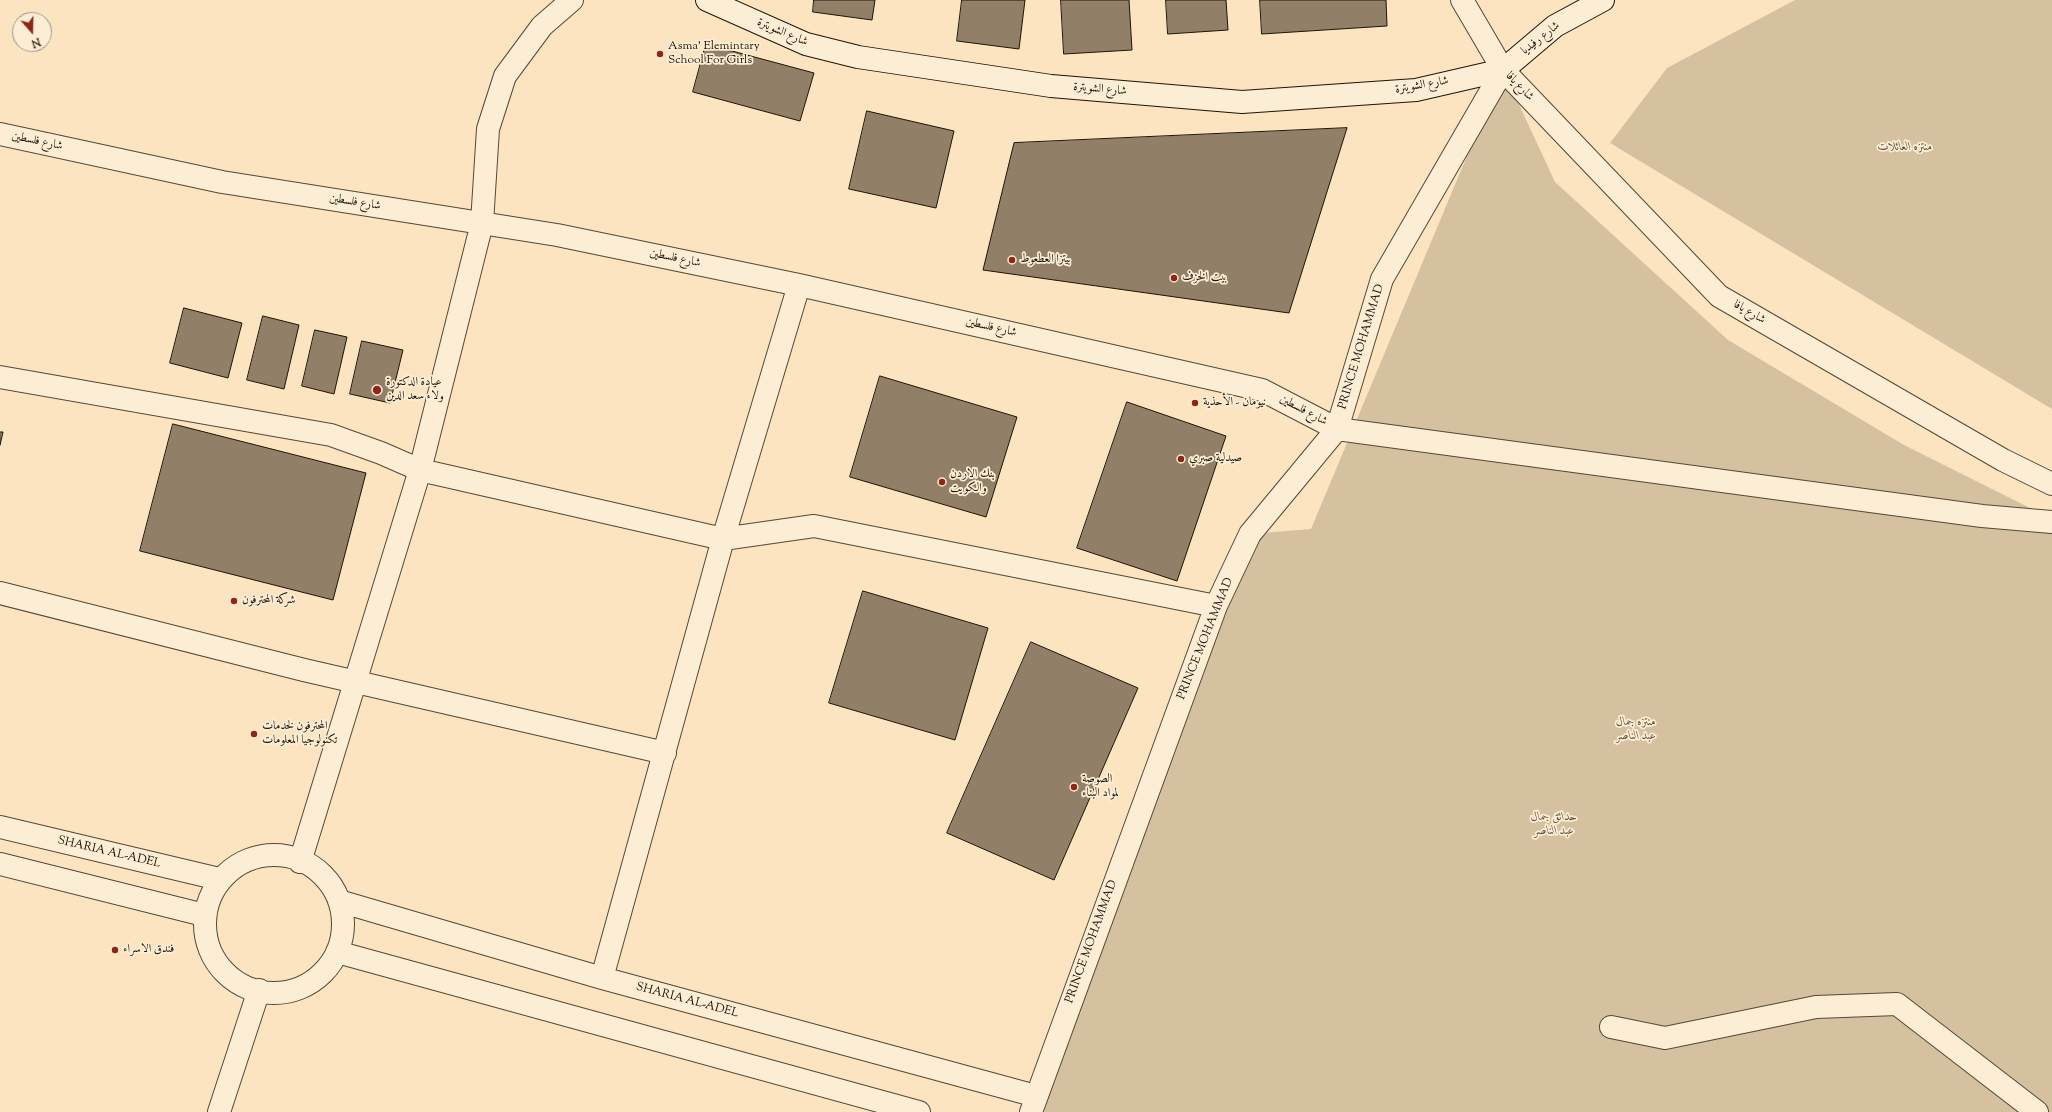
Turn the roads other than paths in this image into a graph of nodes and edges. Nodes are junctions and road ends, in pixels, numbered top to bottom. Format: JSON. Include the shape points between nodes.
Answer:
{"nodes":[{"id":1,"x":572,"y":0,"type":"edge"},
{"id":2,"x":707,"y":0,"type":"edge"},
{"id":3,"x":1462,"y":0,"type":"edge"},
{"id":4,"x":1603,"y":0,"type":"edge"},
{"id":5,"x":1503,"y":70,"type":"junction"},
{"id":6,"x":0,"y":134,"type":"edge"},
{"id":7,"x":482,"y":223,"type":"junction"},
{"id":8,"x":799,"y":285,"type":"junction"},
{"id":9,"x":0,"y":377,"type":"edge"},
{"id":10,"x":1337,"y":429,"type":"junction"},
{"id":11,"x":420,"y":470,"type":"junction"},
{"id":12,"x":2052,"y":484,"type":"edge"},
{"id":13,"x":2052,"y":522,"type":"edge"},
{"id":14,"x":723,"y":539,"type":"junction"},
{"id":15,"x":0,"y":593,"type":"edge"},
{"id":16,"x":1216,"y":606,"type":"junction"},
{"id":17,"x":356,"y":682,"type":"junction"},
{"id":18,"x":665,"y":753,"type":"junction"},
{"id":19,"x":0,"y":827,"type":"edge"},
{"id":20,"x":300,"y":862,"type":"junction"},
{"id":21,"x":0,"y":864,"type":"edge"},
{"id":22,"x":219,"y":879,"type":"junction"},
{"id":23,"x":339,"y":901,"type":"junction"},
{"id":24,"x":204,"y":916,"type":"junction"},
{"id":25,"x":337,"y":952,"type":"junction"},
{"id":26,"x":602,"y":978,"type":"junction"},
{"id":27,"x":259,"y":990,"type":"junction"},
{"id":28,"x":1611,"y":1027,"type":"dead end"},
{"id":29,"x":1033,"y":1104,"type":"edge"},
{"id":30,"x":219,"y":1112,"type":"edge"},
{"id":31,"x":919,"y":1112,"type":"edge"},
{"id":32,"x":2037,"y":1112,"type":"edge"}],
"edges":[{"from":1,"to":7,"type":"street","via":[[542,26],[505,76],[488,129]]},
{"from":2,"to":5,"type":"street","name":"شارع الشويترة","via":[[806,44],[858,56],[1059,87],[1242,102],[1416,90]]},
{"from":3,"to":5,"type":"street","name":"شارع يافا"},
{"from":4,"to":5,"type":"street","name":"شارع رفيديا","via":[[1555,26]]},
{"from":5,"to":10,"type":"street","name":"PRINCE MOHAMMAD","via":[[1382,280]]},
{"from":5,"to":12,"type":"street","name":"شارع يافا","via":[[1719,296],[2003,460]]},
{"from":6,"to":7,"type":"street","name":"شارع فلسطين","via":[[222,182]]},
{"from":7,"to":8,"type":"street","name":"شارع فلسطين","via":[[557,234]]},
{"from":7,"to":11,"type":"street"},
{"from":8,"to":10,"type":"street","name":"شارع فلسطين","via":[[1262,390]]},
{"from":8,"to":14,"type":"street"},
{"from":9,"to":11,"type":"street","via":[[331,435],[381,452]]},
{"from":10,"to":13,"type":"street","name":"شارع فلسطين","via":[[1982,516]]},
{"from":10,"to":16,"type":"street","name":"PRINCE MOHAMMAD","via":[[1250,534]]},
{"from":11,"to":14,"type":"street"},
{"from":11,"to":17,"type":"street"},
{"from":14,"to":16,"type":"street","via":[[814,526]]},
{"from":14,"to":18,"type":"street"},
{"from":15,"to":17,"type":"street"},
{"from":16,"to":29,"type":"street","name":"PRINCE MOHAMMAD"},
{"from":17,"to":18,"type":"street"},
{"from":17,"to":20,"type":"street"},
{"from":18,"to":26,"type":"street"},
{"from":19,"to":22,"type":"street","name":"SHARIA AL-ADEL"},
{"from":20,"to":22,"type":"street","via":[[291,858],[269,856],[233,867]]},
{"from":20,"to":23,"type":"street","via":[[312,867],[328,882]]},
{"from":21,"to":24,"type":"street"},
{"from":22,"to":24,"type":"street","via":[[211,892]]},
{"from":23,"to":25,"type":"street","via":[[343,923]]},
{"from":23,"to":26,"type":"street","name":"SHARIA AL-ADEL"},
{"from":24,"to":27,"type":"street","via":[[206,936],[214,958],[228,976],[248,988]]},
{"from":25,"to":27,"type":"street","via":[[330,965],[314,981],[293,991],[270,993]]},
{"from":25,"to":31,"type":"street"},
{"from":26,"to":29,"type":"street","name":"SHARIA AL-ADEL"},
{"from":27,"to":30,"type":"street"},
{"from":28,"to":32,"type":"street","via":[[1665,1038],[1816,1006],[1897,1004]]}]}
